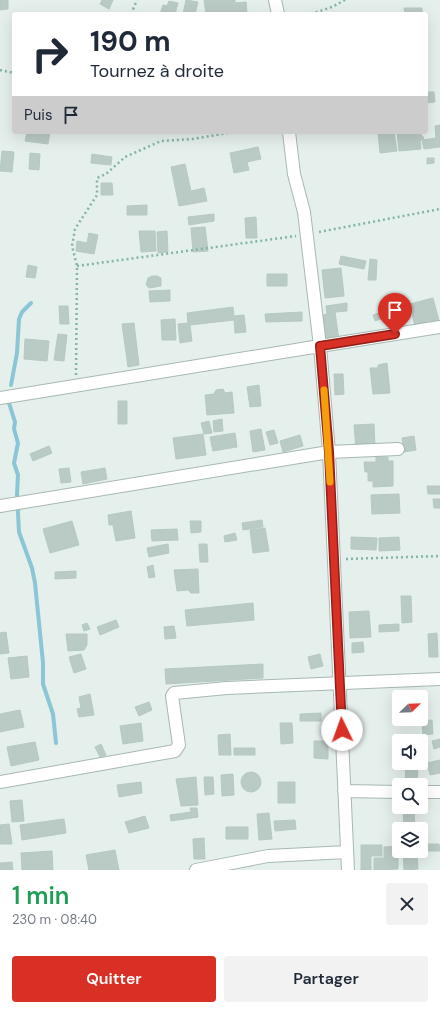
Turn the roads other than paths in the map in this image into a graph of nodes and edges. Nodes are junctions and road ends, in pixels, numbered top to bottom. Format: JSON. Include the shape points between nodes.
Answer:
{"nodes":[{"id":1,"x":275,"y":0,"type":"edge"},
{"id":2,"x":278,"y":12,"type":"edge"},
{"id":3,"x":289,"y":134,"type":"edge"},
{"id":4,"x":440,"y":327,"type":"edge"},
{"id":5,"x":320,"y":346,"type":"junction"},
{"id":6,"x":0,"y":398,"type":"edge"},
{"id":7,"x":398,"y":449,"type":"dead end"},
{"id":8,"x":329,"y":452,"type":"junction"},
{"id":9,"x":0,"y":506,"type":"edge"},
{"id":10,"x":440,"y":680,"type":"edge"},
{"id":11,"x":339,"y":684,"type":"junction"},
{"id":12,"x":0,"y":782,"type":"edge"},
{"id":13,"x":344,"y":791,"type":"junction"},
{"id":14,"x":392,"y":792,"type":"edge"},
{"id":15,"x":428,"y":792,"type":"edge"},
{"id":16,"x":440,"y":792,"type":"edge"},
{"id":17,"x":347,"y":852,"type":"junction"},
{"id":18,"x":196,"y":870,"type":"edge"},
{"id":19,"x":348,"y":870,"type":"edge"}],
"edges":[{"from":1,"to":2,"type":"street"},
{"from":3,"to":5,"type":"street","via":[[294,174],[304,212]]},
{"from":4,"to":5,"type":"street"},
{"from":5,"to":6,"type":"street"},
{"from":5,"to":8,"type":"street"},
{"from":7,"to":8,"type":"street"},
{"from":8,"to":9,"type":"street"},
{"from":8,"to":11,"type":"street"},
{"from":10,"to":11,"type":"street"},
{"from":11,"to":12,"type":"street","via":[[228,688],[174,693],[172,696],[179,745],[175,751]]},
{"from":11,"to":13,"type":"street"},
{"from":13,"to":14,"type":"street"},
{"from":13,"to":17,"type":"street"},
{"from":15,"to":16,"type":"street"},
{"from":17,"to":18,"type":"street","via":[[268,856]]},
{"from":17,"to":19,"type":"street"}]}
